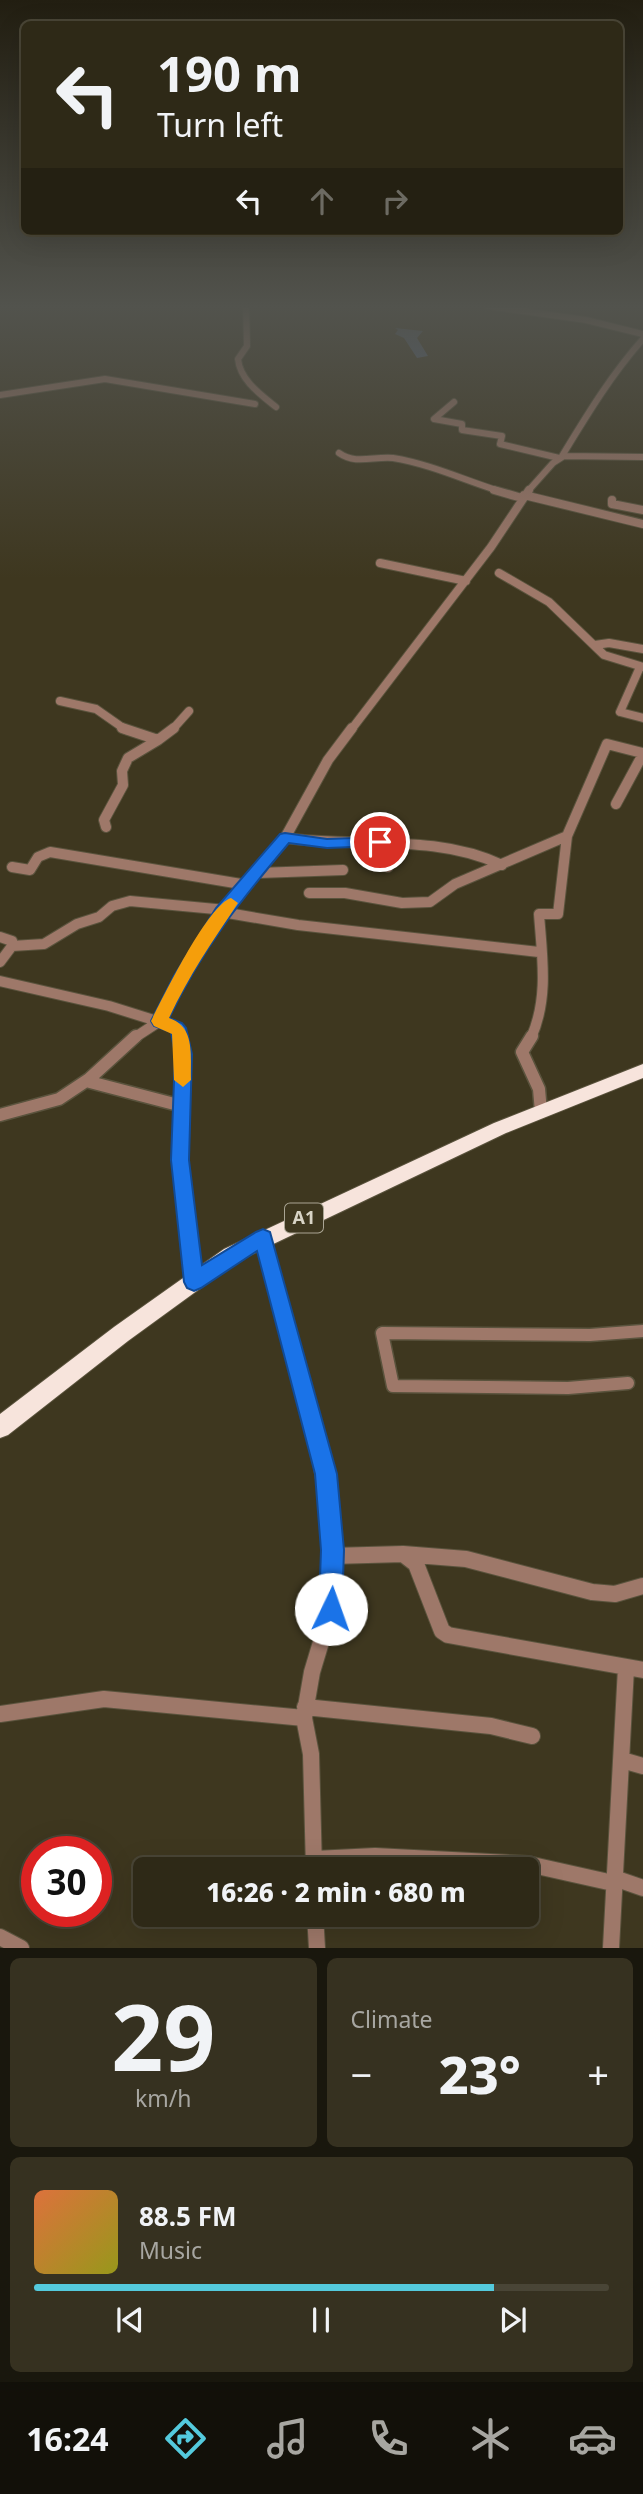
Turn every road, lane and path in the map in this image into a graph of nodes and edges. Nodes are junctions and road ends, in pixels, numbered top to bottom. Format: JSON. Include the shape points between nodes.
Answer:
{"nodes":[{"id":1,"x":212,"y":397,"type":"edge"},
{"id":2,"x":264,"y":397,"type":"edge"},
{"id":3,"x":597,"y":397,"type":"edge"},
{"id":4,"x":454,"y":402,"type":"dead end"},
{"id":5,"x":255,"y":404,"type":"dead end"},
{"id":6,"x":276,"y":407,"type":"dead end"},
{"id":7,"x":340,"y":453,"type":"dead end"},
{"id":8,"x":561,"y":457,"type":"junction"},
{"id":9,"x":643,"y":457,"type":"edge"},
{"id":10,"x":523,"y":497,"type":"junction"},
{"id":11,"x":612,"y":500,"type":"dead end"},
{"id":12,"x":620,"y":506,"type":"junction"},
{"id":13,"x":643,"y":510,"type":"edge"},
{"id":14,"x":614,"y":517,"type":"junction"},
{"id":15,"x":643,"y":524,"type":"edge"},
{"id":16,"x":380,"y":563,"type":"dead end"},
{"id":17,"x":499,"y":573,"type":"dead end"},
{"id":18,"x":466,"y":581,"type":"junction"},
{"id":19,"x":595,"y":645,"type":"junction"},
{"id":20,"x":643,"y":649,"type":"edge"},
{"id":21,"x":641,"y":667,"type":"edge"},
{"id":22,"x":60,"y":701,"type":"dead end"},
{"id":23,"x":190,"y":711,"type":"dead end"},
{"id":24,"x":643,"y":718,"type":"edge"},
{"id":25,"x":158,"y":740,"type":"junction"},
{"id":26,"x":643,"y":753,"type":"edge"},
{"id":27,"x":616,"y":804,"type":"dead end"},
{"id":28,"x":106,"y":827,"type":"dead end"},
{"id":29,"x":567,"y":835,"type":"junction"},
{"id":30,"x":285,"y":838,"type":"junction"},
{"id":31,"x":395,"y":844,"type":"junction"},
{"id":32,"x":502,"y":865,"type":"junction"},
{"id":33,"x":12,"y":867,"type":"dead end"},
{"id":34,"x":388,"y":867,"type":"dead end"},
{"id":35,"x":343,"y":870,"type":"dead end"},
{"id":36,"x":258,"y":873,"type":"junction"},
{"id":37,"x":247,"y":885,"type":"junction"},
{"id":38,"x":310,"y":893,"type":"dead end"},
{"id":39,"x":224,"y":911,"type":"junction"},
{"id":40,"x":0,"y":937,"type":"edge"},
{"id":41,"x":12,"y":946,"type":"junction"},
{"id":42,"x":540,"y":952,"type":"junction"},
{"id":43,"x":0,"y":962,"type":"edge"},
{"id":44,"x":0,"y":981,"type":"edge"},
{"id":45,"x":160,"y":1021,"type":"junction"},
{"id":46,"x":643,"y":1071,"type":"edge"},
{"id":47,"x":86,"y":1081,"type":"junction"},
{"id":48,"x":182,"y":1106,"type":"junction"},
{"id":49,"x":541,"y":1112,"type":"junction"},
{"id":50,"x":0,"y":1115,"type":"edge"},
{"id":51,"x":263,"y":1238,"type":"junction"},
{"id":52,"x":194,"y":1282,"type":"junction"},
{"id":53,"x":643,"y":1331,"type":"edge"},
{"id":54,"x":628,"y":1383,"type":"dead end"},
{"id":55,"x":0,"y":1427,"type":"edge"},
{"id":56,"x":403,"y":1554,"type":"junction"},
{"id":57,"x":332,"y":1556,"type":"junction"},
{"id":58,"x":643,"y":1586,"type":"edge"},
{"id":59,"x":635,"y":1669,"type":"edge"},
{"id":60,"x":304,"y":1713,"type":"junction"},
{"id":61,"x":0,"y":1714,"type":"edge"},
{"id":62,"x":532,"y":1736,"type":"dead end"},
{"id":63,"x":622,"y":1760,"type":"junction"},
{"id":64,"x":643,"y":1766,"type":"edge"},
{"id":65,"x":314,"y":1857,"type":"edge"},
{"id":66,"x":377,"y":1857,"type":"edge"},
{"id":67,"x":404,"y":1857,"type":"edge"},
{"id":68,"x":539,"y":1866,"type":"edge"},
{"id":69,"x":613,"y":1883,"type":"junction"},
{"id":70,"x":643,"y":1888,"type":"edge"},
{"id":71,"x":316,"y":1927,"type":"edge"},
{"id":72,"x":0,"y":1937,"type":"edge"},
{"id":73,"x":21,"y":1948,"type":"edge"},
{"id":74,"x":317,"y":1948,"type":"edge"},
{"id":75,"x":611,"y":1948,"type":"edge"}],
"edges":[{"from":1,"to":5,"type":"street"},
{"from":2,"to":6,"type":"street"},
{"from":3,"to":8,"type":"street"},
{"from":4,"to":8,"type":"street","via":[[435,419],[462,424],[462,430],[502,436],[500,444],[508,448]]},
{"from":7,"to":10,"type":"street","via":[[356,460],[373,456],[418,462],[493,491]]},
{"from":8,"to":9,"type":"street"},
{"from":8,"to":10,"type":"street"},
{"from":10,"to":14,"type":"street","via":[[558,501]]},
{"from":10,"to":18,"type":"street"},
{"from":11,"to":12,"type":"street","via":[[612,505]]},
{"from":12,"to":13,"type":"street"},
{"from":12,"to":14,"type":"street"},
{"from":14,"to":15,"type":"street"},
{"from":16,"to":18,"type":"street"},
{"from":17,"to":19,"type":"street","via":[[549,602]]},
{"from":18,"to":30,"type":"street","via":[[328,760]]},
{"from":19,"to":20,"type":"street"},
{"from":19,"to":21,"type":"street","via":[[604,655]]},
{"from":21,"to":24,"type":"street","via":[[620,712]]},
{"from":22,"to":25,"type":"street","via":[[96,709],[123,729]]},
{"from":23,"to":25,"type":"street"},
{"from":25,"to":28,"type":"street","via":[[124,764],[123,785],[104,820]]},
{"from":26,"to":27,"type":"street"},
{"from":26,"to":29,"type":"street","via":[[607,744]]},
{"from":29,"to":32,"type":"street"},
{"from":29,"to":42,"type":"street","via":[[558,914],[538,914]]},
{"from":30,"to":31,"type":"street","via":[[327,844]]},
{"from":30,"to":36,"type":"street"},
{"from":31,"to":32,"type":"street","via":[[452,849]]},
{"from":31,"to":34,"type":"street"},
{"from":32,"to":38,"type":"street","via":[[455,884],[430,902]]},
{"from":33,"to":37,"type":"street","via":[[30,870],[38,857],[50,852]]},
{"from":35,"to":36,"type":"street"},
{"from":36,"to":37,"type":"street"},
{"from":37,"to":39,"type":"street"},
{"from":39,"to":41,"type":"street","via":[[130,901],[112,906],[44,944]]},
{"from":39,"to":42,"type":"street","via":[[298,925]]},
{"from":39,"to":45,"type":"street","via":[[179,980]]},
{"from":40,"to":41,"type":"street","via":[[12,941]]},
{"from":41,"to":43,"type":"street"},
{"from":42,"to":49,"type":"street","via":[[544,1001],[535,1035],[522,1052],[539,1089]]},
{"from":44,"to":45,"type":"street"},
{"from":45,"to":47,"type":"street","via":[[132,1039]]},
{"from":45,"to":48,"type":"street","via":[[180,1033]]},
{"from":46,"to":49,"type":"highway","number":"A1"},
{"from":47,"to":48,"type":"street"},
{"from":47,"to":50,"type":"street","via":[[59,1099]]},
{"from":48,"to":52,"type":"street","via":[[180,1160]]},
{"from":49,"to":51,"type":"highway","number":"A1"},
{"from":51,"to":52,"type":"highway","number":"A1"},
{"from":51,"to":57,"type":"street","via":[[326,1474]]},
{"from":52,"to":55,"type":"highway","number":"A1"},
{"from":53,"to":54,"type":"street","via":[[590,1335],[382,1333],[393,1386],[568,1388]]},
{"from":56,"to":57,"type":"street"},
{"from":56,"to":58,"type":"street","via":[[466,1559],[592,1592],[615,1594]]},
{"from":56,"to":59,"type":"street","via":[[416,1564],[442,1631],[448,1635]]},
{"from":57,"to":60,"type":"street","via":[[331,1609]]},
{"from":59,"to":63,"type":"street"},
{"from":60,"to":61,"type":"street","via":[[104,1699]]},
{"from":60,"to":62,"type":"street","via":[[491,1726]]},
{"from":60,"to":65,"type":"street","via":[[312,1754]]},
{"from":63,"to":64,"type":"street"},
{"from":63,"to":69,"type":"street"},
{"from":66,"to":67,"type":"street"},
{"from":68,"to":69,"type":"street"},
{"from":69,"to":70,"type":"street","via":[[620,1880]]},
{"from":69,"to":75,"type":"street"},
{"from":71,"to":74,"type":"street"},
{"from":72,"to":73,"type":"street"}]}
